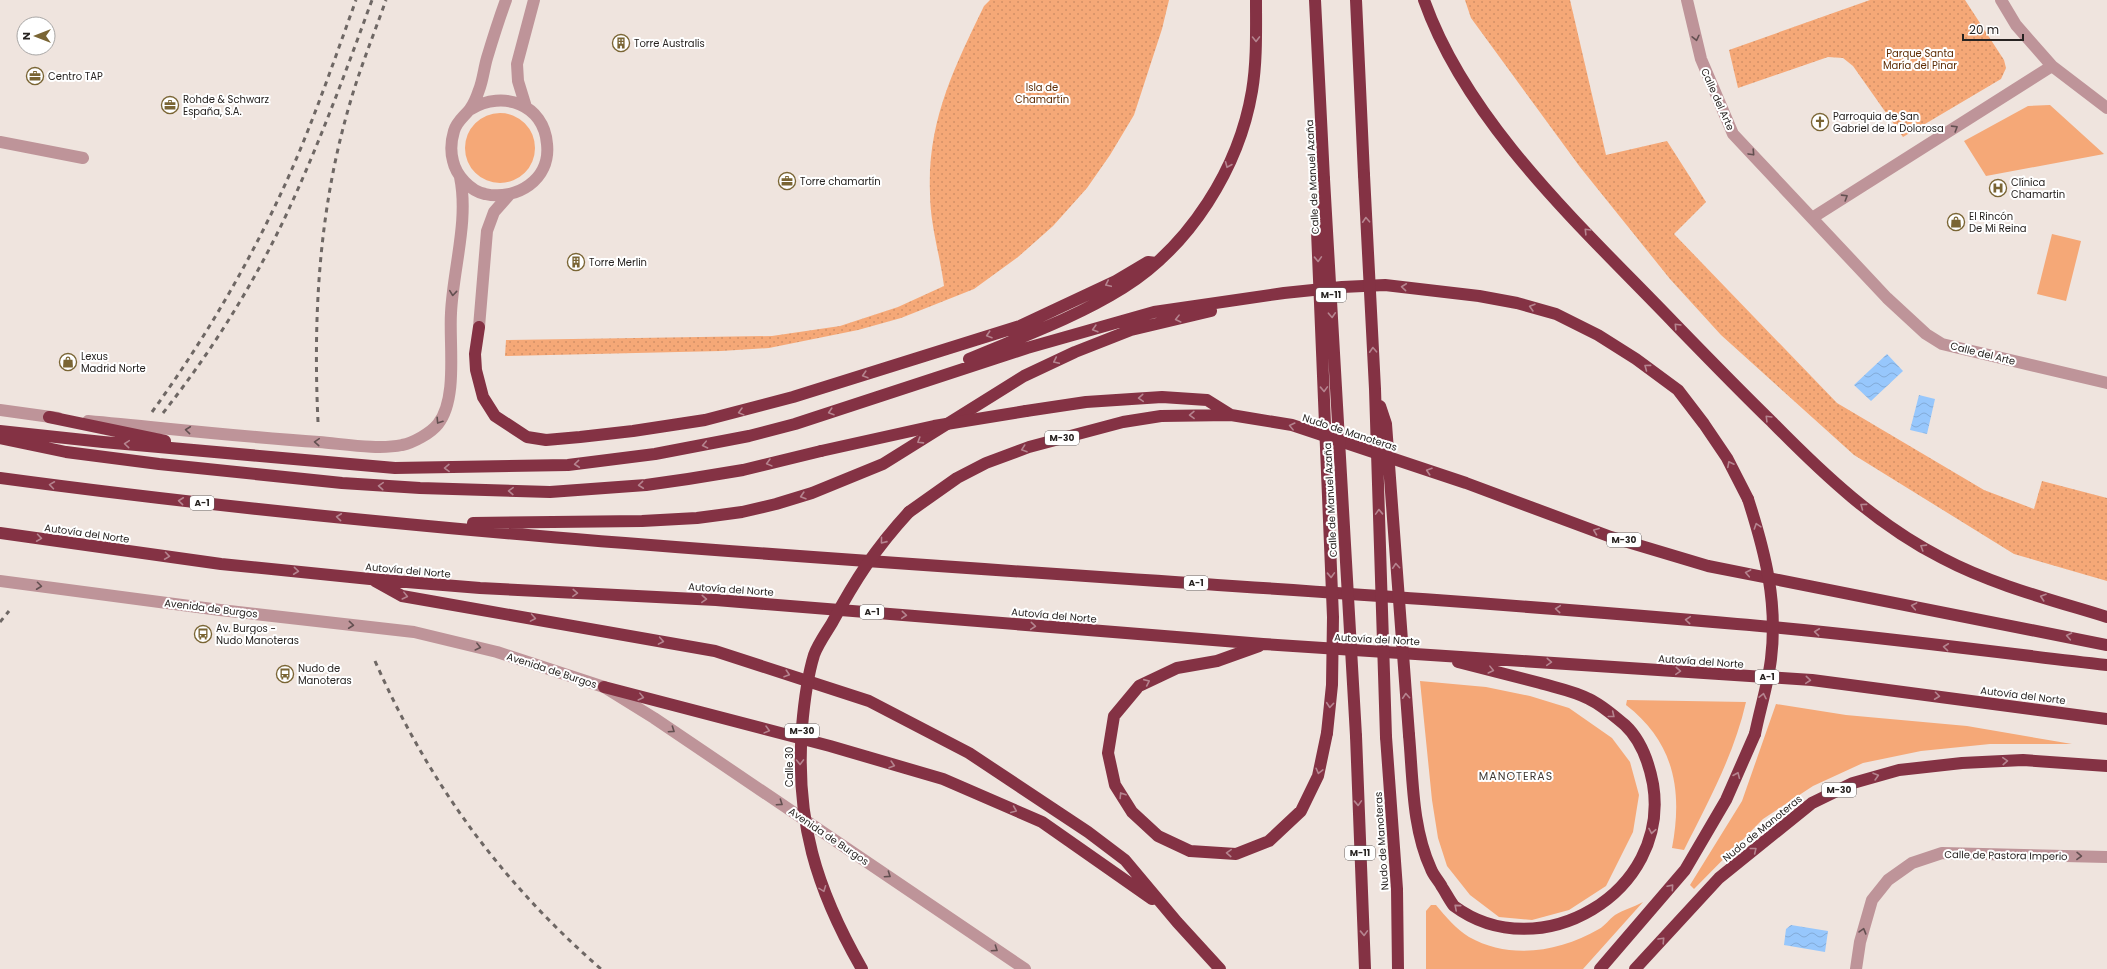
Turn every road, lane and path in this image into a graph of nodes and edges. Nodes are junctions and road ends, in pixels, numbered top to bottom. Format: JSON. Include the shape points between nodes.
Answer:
{"nodes":[{"id":1,"x":506,"y":0,"type":"edge"},
{"id":2,"x":534,"y":0,"type":"edge"},
{"id":3,"x":1256,"y":0,"type":"edge"},
{"id":4,"x":1314,"y":0,"type":"edge"},
{"id":5,"x":1356,"y":0,"type":"edge"},
{"id":6,"x":1424,"y":0,"type":"edge"},
{"id":7,"x":1687,"y":0,"type":"edge"},
{"id":8,"x":2001,"y":0,"type":"edge"},
{"id":9,"x":2052,"y":66,"type":"junction"},
{"id":10,"x":526,"y":107,"type":"junction"},
{"id":11,"x":2107,"y":108,"type":"edge"},
{"id":12,"x":471,"y":109,"type":"junction"},
{"id":13,"x":0,"y":142,"type":"edge"},
{"id":14,"x":83,"y":158,"type":"dead end"},
{"id":15,"x":460,"y":177,"type":"junction"},
{"id":16,"x":1324,"y":179,"type":"junction"},
{"id":17,"x":510,"y":195,"type":"junction"},
{"id":18,"x":1812,"y":218,"type":"junction"},
{"id":19,"x":1156,"y":263,"type":"junction"},
{"id":20,"x":1284,"y":293,"type":"junction"},
{"id":21,"x":479,"y":326,"type":"joint"},
{"id":22,"x":2107,"y":384,"type":"edge"},
{"id":23,"x":908,"y":386,"type":"junction"},
{"id":24,"x":1375,"y":389,"type":"junction"},
{"id":25,"x":0,"y":410,"type":"edge"},
{"id":26,"x":1231,"y":415,"type":"junction"},
{"id":27,"x":49,"y":417,"type":"junction"},
{"id":28,"x":0,"y":431,"type":"edge"},
{"id":29,"x":0,"y":438,"type":"edge"},
{"id":30,"x":221,"y":452,"type":"junction"},
{"id":31,"x":0,"y":478,"type":"edge"},
{"id":32,"x":910,"y":512,"type":"joint"},
{"id":33,"x":405,"y":523,"type":"junction"},
{"id":34,"x":0,"y":533,"type":"edge"},
{"id":35,"x":370,"y":579,"type":"junction"},
{"id":36,"x":0,"y":581,"type":"edge"},
{"id":37,"x":2107,"y":617,"type":"edge"},
{"id":38,"x":1263,"y":644,"type":"junction"},
{"id":39,"x":2107,"y":645,"type":"edge"},
{"id":40,"x":1426,"y":654,"type":"junction"},
{"id":41,"x":2107,"y":665,"type":"edge"},
{"id":42,"x":604,"y":687,"type":"junction"},
{"id":43,"x":2107,"y":719,"type":"edge"},
{"id":44,"x":1356,"y":736,"type":"joint"},
{"id":45,"x":2107,"y":766,"type":"edge"},
{"id":46,"x":2107,"y":857,"type":"edge"},
{"id":47,"x":1168,"y":910,"type":"junction"},
{"id":48,"x":862,"y":969,"type":"edge"},
{"id":49,"x":1025,"y":969,"type":"edge"},
{"id":50,"x":1220,"y":969,"type":"edge"},
{"id":51,"x":1365,"y":969,"type":"edge"},
{"id":52,"x":1398,"y":969,"type":"edge"},
{"id":53,"x":1600,"y":969,"type":"edge"},
{"id":54,"x":1635,"y":969,"type":"edge"},
{"id":55,"x":1856,"y":969,"type":"edge"}],
"edges":[{"from":1,"to":12,"type":"street","via":[[480,88]]},
{"from":2,"to":10,"type":"street","via":[[517,64],[518,81]]},
{"from":3,"to":19,"type":"highway","one_way":true,"via":[[1252,91],[1227,167],[1188,231]]},
{"from":4,"to":16,"type":"highway","name":"Calle de Manuel Azaña","number":"M-11"},
{"from":24,"to":5,"type":"highway","one_way":true,"bridge":true},
{"from":37,"to":6,"type":"highway","one_way":true,"via":[[2002,584],[1942,558],[1895,530],[1838,486],[1719,370],[1522,162],[1451,62]]},
{"from":7,"to":18,"type":"street","name":"Calle del Arte","one_way":true,"via":[[1701,59],[1734,134]]},
{"from":8,"to":9,"type":"street","via":[[2016,25]]},
{"from":9,"to":11,"type":"street"},
{"from":18,"to":9,"type":"street","one_way":true},
{"from":10,"to":12,"type":"street","via":[[515,102],[492,100]]},
{"from":10,"to":17,"type":"street","via":[[541,124],[548,145],[547,157],[543,168],[530,186]]},
{"from":12,"to":15,"type":"street","via":[[458,123],[452,141],[451,153]]},
{"from":13,"to":14,"type":"street"},
{"from":15,"to":17,"type":"street","via":[[482,194]]},
{"from":15,"to":27,"type":"street","one_way":true,"via":[[463,200],[452,306],[446,408],[438,424],[424,436],[402,445],[379,446]]},
{"from":16,"to":38,"type":"highway","one_way":true,"bridge":true,"via":[[1317,231],[1333,617],[1332,685],[1327,733],[1318,776],[1301,811],[1269,841],[1236,854],[1190,851],[1158,836],[1132,812],[1116,785],[1108,753],[1114,716],[1139,686],[1177,668],[1217,660]]},
{"from":16,"to":44,"type":"highway","name":"Calle de Manuel Azaña","number":"M-11","one_way":true,"bridge":true},
{"from":17,"to":21,"type":"street","via":[[494,212],[487,231]]},
{"from":18,"to":22,"type":"street","name":"Calle del Arte","via":[[1887,298],[1926,334],[1942,344]]},
{"from":19,"to":21,"type":"highway","one_way":true,"via":[[1148,262],[1116,281],[1020,326],[793,397],[705,420],[546,440],[527,437],[495,416],[483,397],[475,354]]},
{"from":19,"to":23,"type":"highway","via":[[1124,288],[1094,305]]},
{"from":20,"to":23,"type":"highway","one_way":true,"via":[[1154,312],[1027,348]]},
{"from":20,"to":33,"type":"highway","one_way":true,"via":[[1131,330],[1075,352],[1024,376],[883,464],[812,493],[776,504],[697,518],[642,521]]},
{"from":53,"to":20,"type":"highway","one_way":true,"bridge":true,"via":[[1685,870],[1726,800],[1755,734],[1771,659],[1774,611],[1764,547],[1748,499],[1727,458],[1678,390],[1636,359],[1556,314],[1486,297],[1386,285]]},
{"from":23,"to":30,"type":"highway","one_way":true,"via":[[795,424],[749,436],[655,454],[568,465],[395,468]]},
{"from":40,"to":24,"type":"highway","one_way":true,"bridge":true,"via":[[1588,698],[1626,726],[1640,745],[1651,772],[1655,798],[1651,837],[1645,857],[1626,888],[1604,910],[1574,927],[1548,935],[1522,937],[1498,933],[1483,926],[1454,905],[1431,869],[1418,826],[1386,424]]},
{"from":52,"to":24,"type":"highway","name":"Nudo de Manoteras","one_way":true,"bridge":true,"via":[[1397,890],[1386,736]]},
{"from":25,"to":27,"type":"street"},
{"from":26,"to":29,"type":"highway","one_way":true,"bridge":true,"via":[[1207,400],[1162,397],[1086,402],[934,426],[743,470],[646,485],[550,492],[342,483],[66,452]]},
{"from":26,"to":32,"type":"highway","name":"Nudo de Manoteras","number":"M-30","one_way":true,"via":[[1161,416],[1123,422],[1029,447],[986,463],[957,478]]},
{"from":39,"to":26,"type":"highway","name":"Nudo de Manoteras","number":"M-30","one_way":true,"via":[[1708,566],[1619,539],[1466,483],[1292,425]]},
{"from":27,"to":30,"type":"highway"},
{"from":30,"to":28,"type":"highway","one_way":true},
{"from":33,"to":31,"type":"highway","number":"A-1","one_way":true,"via":[[137,497]]},
{"from":32,"to":48,"type":"highway","name":"Calle 30","number":"M-30","one_way":true,"bridge":true,"via":[[872,555],[850,590],[815,654],[805,700],[800,756],[801,796],[807,839],[827,898],[845,940]]},
{"from":41,"to":33,"type":"highway","number":"A-1","one_way":true,"via":[[1735,623],[1463,602],[716,552]]},
{"from":34,"to":35,"type":"highway","name":"Autovía del Norte","number":"A-1","one_way":true,"via":[[221,564]]},
{"from":35,"to":38,"type":"highway","name":"Autovía del Norte","number":"A-1","one_way":true,"via":[[480,588],[716,600]]},
{"from":35,"to":47,"type":"highway","one_way":true,"via":[[402,596],[715,651],[869,701],[969,753],[1088,832],[1125,860]]},
{"from":36,"to":42,"type":"street","name":"Avenida de Burgos","one_way":true,"via":[[414,632],[497,652]]},
{"from":38,"to":40,"type":"highway","name":"Autovía del Norte","number":"A-1"},
{"from":40,"to":43,"type":"highway","name":"Autovía del Norte","number":"A-1","one_way":true,"via":[[1812,680]]},
{"from":42,"to":47,"type":"highway","one_way":true,"via":[[830,746],[943,780],[1042,822]]},
{"from":42,"to":49,"type":"street","name":"Avenida de Burgos","one_way":true,"via":[[654,718]]},
{"from":44,"to":51,"type":"highway","name":"Nudo de Manoteras","number":"M-11","one_way":true},
{"from":54,"to":45,"type":"highway","name":"Nudo de Manoteras","number":"M-30","one_way":true,"via":[[1719,878],[1812,803],[1853,783],[1899,770],[1962,763],[2023,760]]},
{"from":55,"to":46,"type":"street","name":"Calle de Pastora Imperio","one_way":true,"via":[[1860,942],[1872,900],[1888,880],[1912,863],[1942,853]]},
{"from":47,"to":50,"type":"highway"}]}
